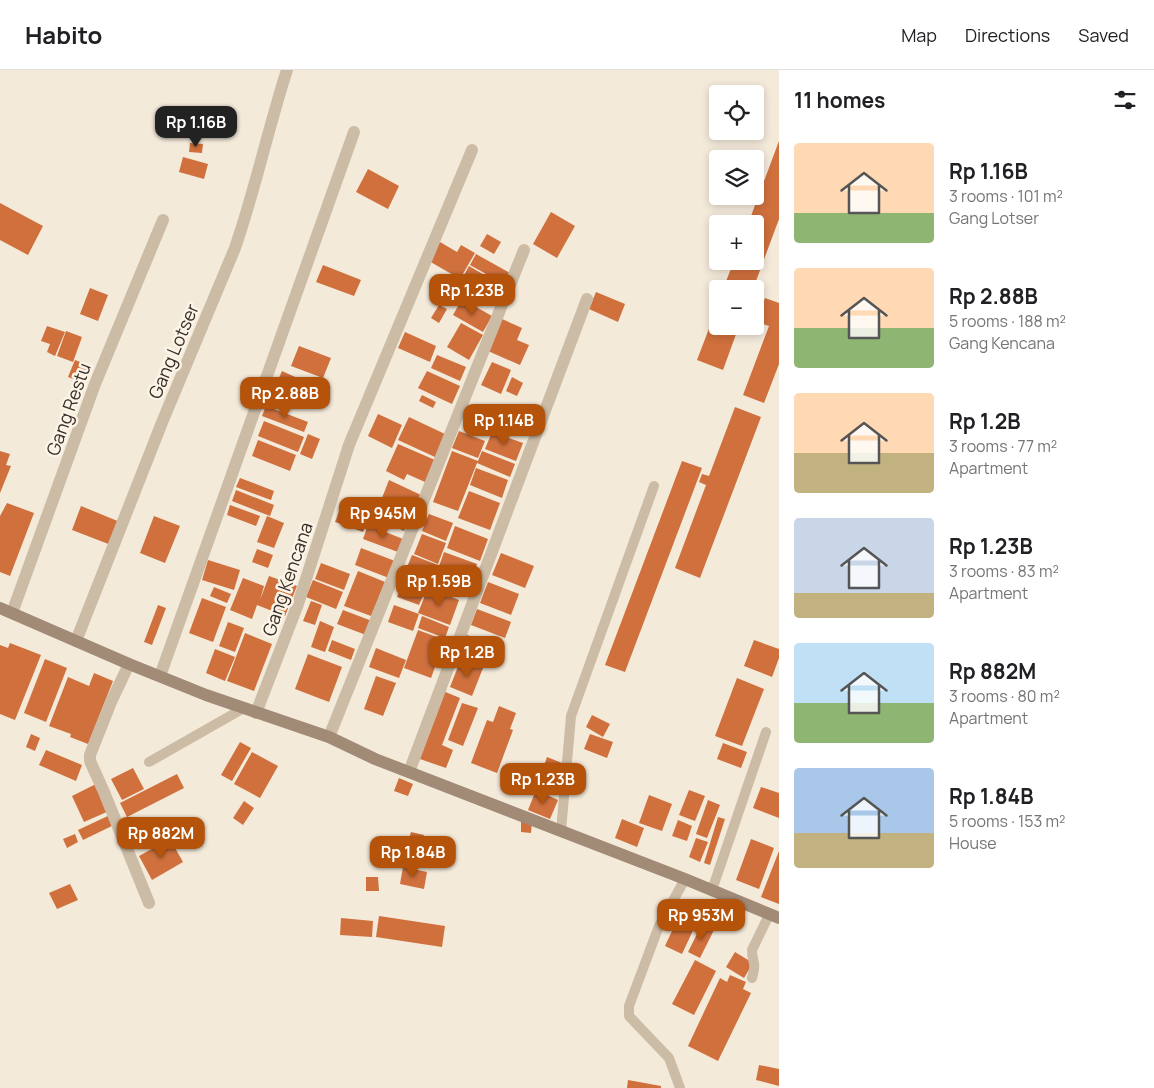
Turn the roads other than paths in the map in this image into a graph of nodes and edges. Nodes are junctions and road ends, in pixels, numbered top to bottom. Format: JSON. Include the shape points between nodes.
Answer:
{"nodes":[{"id":1,"x":287,"y":70,"type":"edge"},
{"id":2,"x":354,"y":132,"type":"dead end"},
{"id":3,"x":472,"y":150,"type":"dead end"},
{"id":4,"x":163,"y":220,"type":"dead end"},
{"id":5,"x":524,"y":250,"type":"dead end"},
{"id":6,"x":587,"y":299,"type":"dead end"},
{"id":7,"x":654,"y":486,"type":"dead end"},
{"id":8,"x":0,"y":608,"type":"edge"},
{"id":9,"x":12,"y":613,"type":"junction"},
{"id":10,"x":76,"y":641,"type":"junction"},
{"id":11,"x":129,"y":664,"type":"junction"},
{"id":12,"x":160,"y":676,"type":"junction"},
{"id":13,"x":244,"y":708,"type":"junction"},
{"id":14,"x":256,"y":713,"type":"junction"},
{"id":15,"x":766,"y":732,"type":"dead end"},
{"id":16,"x":329,"y":737,"type":"junction"},
{"id":17,"x":149,"y":762,"type":"dead end"},
{"id":18,"x":409,"y":772,"type":"junction"},
{"id":19,"x":560,"y":831,"type":"junction"},
{"id":20,"x":684,"y":879,"type":"junction"},
{"id":21,"x":712,"y":890,"type":"junction"},
{"id":22,"x":149,"y":903,"type":"dead end"},
{"id":23,"x":774,"y":916,"type":"edge"},
{"id":24,"x":752,"y":978,"type":"dead end"},
{"id":25,"x":680,"y":1088,"type":"edge"}],
"edges":[{"from":1,"to":10,"type":"street","name":"Gang Lotser","via":[[235,248]]},
{"from":2,"to":12,"type":"street"},
{"from":3,"to":14,"type":"street","name":"Gang Kencana","via":[[349,445],[298,604]]},
{"from":4,"to":9,"type":"street","name":"Gang Restu","via":[[95,384]]},
{"from":5,"to":16,"type":"street"},
{"from":6,"to":18,"type":"street"},
{"from":7,"to":19,"type":"lane","via":[[571,716]]},
{"from":8,"to":9,"type":"main road"},
{"from":9,"to":10,"type":"main road"},
{"from":10,"to":11,"type":"main road"},
{"from":11,"to":12,"type":"main road"},
{"from":11,"to":22,"type":"street","via":[[111,702],[90,761]]},
{"from":12,"to":13,"type":"main road"},
{"from":13,"to":14,"type":"main road"},
{"from":13,"to":17,"type":"lane"},
{"from":14,"to":16,"type":"main road"},
{"from":15,"to":21,"type":"lane"},
{"from":16,"to":18,"type":"main road"},
{"from":18,"to":19,"type":"main road"},
{"from":19,"to":20,"type":"main road"},
{"from":20,"to":21,"type":"main road"},
{"from":20,"to":25,"type":"lane","via":[[659,926],[629,1006],[629,1016],[669,1058]]},
{"from":21,"to":23,"type":"main road"},
{"from":23,"to":24,"type":"lane","via":[[752,950],[755,963]]}]}
